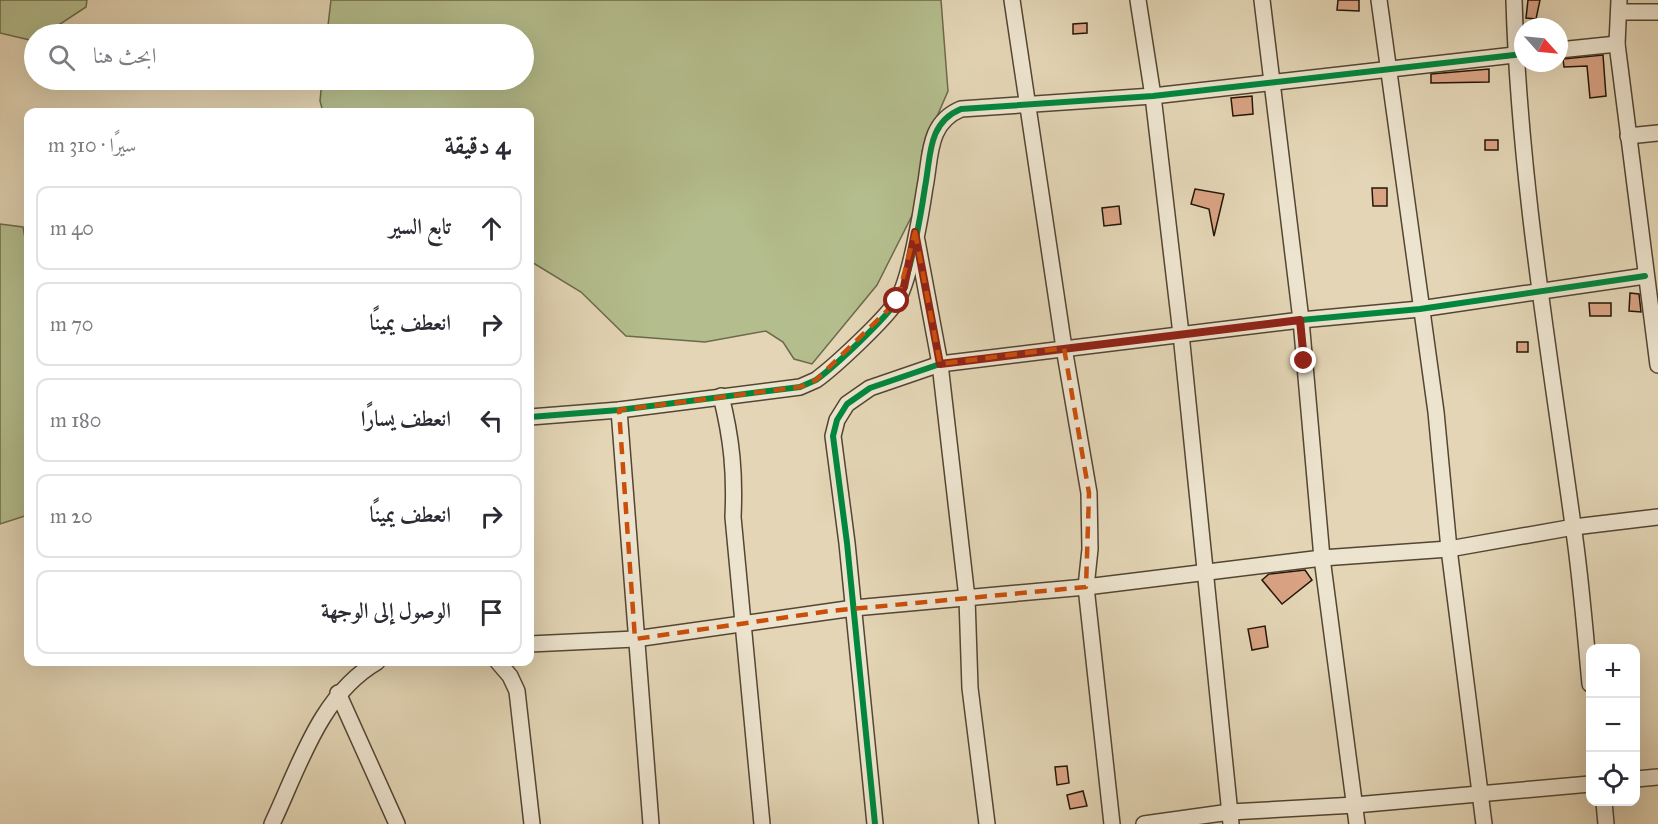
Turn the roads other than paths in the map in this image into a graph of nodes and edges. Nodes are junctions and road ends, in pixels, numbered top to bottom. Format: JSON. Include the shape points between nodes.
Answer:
{"nodes":[{"id":1,"x":1012,"y":0,"type":"edge"},
{"id":2,"x":1138,"y":0,"type":"edge"},
{"id":3,"x":1262,"y":0,"type":"edge"},
{"id":4,"x":1379,"y":0,"type":"edge"},
{"id":5,"x":1514,"y":0,"type":"edge"},
{"id":6,"x":1619,"y":6,"type":"edge"},
{"id":7,"x":1658,"y":12,"type":"edge"},
{"id":8,"x":1516,"y":18,"type":"edge"},
{"id":9,"x":1617,"y":44,"type":"junction"},
{"id":10,"x":1568,"y":49,"type":"edge"},
{"id":11,"x":1514,"y":55,"type":"edge"},
{"id":12,"x":1388,"y":68,"type":"junction"},
{"id":13,"x":1521,"y":72,"type":"edge"},
{"id":14,"x":1273,"y":82,"type":"junction"},
{"id":15,"x":1153,"y":96,"type":"junction"},
{"id":16,"x":1029,"y":106,"type":"junction"},
{"id":17,"x":1658,"y":133,"type":"edge"},
{"id":18,"x":1628,"y":136,"type":"junction"},
{"id":19,"x":915,"y":232,"type":"junction"},
{"id":20,"x":1645,"y":276,"type":"junction"},
{"id":21,"x":1539,"y":291,"type":"junction"},
{"id":22,"x":1420,"y":309,"type":"junction"},
{"id":23,"x":1300,"y":320,"type":"junction"},
{"id":24,"x":1181,"y":334,"type":"junction"},
{"id":25,"x":1064,"y":348,"type":"junction"},
{"id":26,"x":940,"y":364,"type":"junction"},
{"id":27,"x":1658,"y":365,"type":"edge"},
{"id":28,"x":721,"y":396,"type":"junction"},
{"id":29,"x":619,"y":410,"type":"junction"},
{"id":30,"x":534,"y":417,"type":"edge"},
{"id":31,"x":1658,"y":517,"type":"edge"},
{"id":32,"x":1574,"y":527,"type":"junction"},
{"id":33,"x":1449,"y":549,"type":"junction"},
{"id":34,"x":1322,"y":558,"type":"junction"},
{"id":35,"x":1207,"y":571,"type":"junction"},
{"id":36,"x":1086,"y":587,"type":"junction"},
{"id":37,"x":967,"y":598,"type":"junction"},
{"id":38,"x":854,"y":608,"type":"junction"},
{"id":39,"x":744,"y":626,"type":"junction"},
{"id":40,"x":635,"y":639,"type":"junction"},
{"id":41,"x":534,"y":644,"type":"edge"},
{"id":42,"x":1586,"y":645,"type":"edge"},
{"id":43,"x":370,"y":666,"type":"edge"},
{"id":44,"x":501,"y":666,"type":"edge"},
{"id":45,"x":338,"y":693,"type":"junction"},
{"id":46,"x":1658,"y":777,"type":"edge"},
{"id":47,"x":1640,"y":779,"type":"edge"},
{"id":48,"x":1586,"y":784,"type":"edge"},
{"id":49,"x":1480,"y":794,"type":"junction"},
{"id":50,"x":1355,"y":806,"type":"junction"},
{"id":51,"x":1604,"y":806,"type":"edge"},
{"id":52,"x":1230,"y":818,"type":"edge"},
{"id":53,"x":272,"y":824,"type":"edge"},
{"id":54,"x":397,"y":824,"type":"edge"},
{"id":55,"x":532,"y":824,"type":"edge"},
{"id":56,"x":651,"y":824,"type":"edge"},
{"id":57,"x":762,"y":824,"type":"edge"},
{"id":58,"x":875,"y":824,"type":"edge"},
{"id":59,"x":987,"y":824,"type":"edge"},
{"id":60,"x":1112,"y":824,"type":"edge"},
{"id":61,"x":1144,"y":824,"type":"edge"},
{"id":62,"x":1357,"y":824,"type":"edge"},
{"id":63,"x":1484,"y":824,"type":"edge"},
{"id":64,"x":1606,"y":824,"type":"edge"}],
"edges":[{"from":1,"to":16,"type":"street"},
{"from":2,"to":15,"type":"street"},
{"from":3,"to":14,"type":"street"},
{"from":4,"to":12,"type":"street"},
{"from":5,"to":8,"type":"street"},
{"from":6,"to":7,"type":"street"},
{"from":6,"to":9,"type":"street"},
{"from":9,"to":10,"type":"street"},
{"from":9,"to":18,"type":"street"},
{"from":11,"to":12,"type":"street"},
{"from":12,"to":14,"type":"street"},
{"from":12,"to":22,"type":"street"},
{"from":13,"to":21,"type":"street"},
{"from":14,"to":15,"type":"street"},
{"from":14,"to":23,"type":"street"},
{"from":15,"to":16,"type":"street"},
{"from":15,"to":24,"type":"street"},
{"from":16,"to":19,"type":"street","via":[[961,109],[944,120],[930,144]]},
{"from":16,"to":25,"type":"street"},
{"from":17,"to":18,"type":"street"},
{"from":18,"to":20,"type":"street"},
{"from":19,"to":26,"type":"street"},
{"from":19,"to":28,"type":"street","via":[[904,287],[897,301],[827,371],[800,387]]},
{"from":20,"to":21,"type":"street"},
{"from":20,"to":27,"type":"street"},
{"from":21,"to":22,"type":"street"},
{"from":21,"to":32,"type":"street"},
{"from":22,"to":23,"type":"street"},
{"from":22,"to":33,"type":"street","via":[[1436,412]]},
{"from":23,"to":24,"type":"street"},
{"from":23,"to":34,"type":"street"},
{"from":24,"to":25,"type":"street"},
{"from":24,"to":35,"type":"street"},
{"from":25,"to":26,"type":"street"},
{"from":25,"to":36,"type":"street","via":[[1089,493]]},
{"from":26,"to":37,"type":"street"},
{"from":26,"to":38,"type":"street","via":[[870,388],[847,404],[837,420],[833,435]]},
{"from":28,"to":29,"type":"street"},
{"from":28,"to":39,"type":"street","via":[[731,436],[735,476],[733,517]]},
{"from":29,"to":30,"type":"street"},
{"from":29,"to":40,"type":"street"},
{"from":31,"to":32,"type":"street"},
{"from":32,"to":33,"type":"street"},
{"from":32,"to":42,"type":"street"},
{"from":33,"to":34,"type":"street"},
{"from":33,"to":49,"type":"street"},
{"from":34,"to":35,"type":"street"},
{"from":34,"to":50,"type":"street"},
{"from":35,"to":36,"type":"street"},
{"from":35,"to":52,"type":"street"},
{"from":36,"to":37,"type":"street"},
{"from":36,"to":60,"type":"street"},
{"from":37,"to":38,"type":"street"},
{"from":37,"to":59,"type":"street","via":[[969,670]]},
{"from":38,"to":39,"type":"street"},
{"from":38,"to":58,"type":"street"},
{"from":39,"to":40,"type":"street"},
{"from":39,"to":57,"type":"street"},
{"from":40,"to":41,"type":"street"},
{"from":40,"to":56,"type":"street"},
{"from":43,"to":45,"type":"street"},
{"from":44,"to":55,"type":"street","via":[[517,691]]},
{"from":45,"to":53,"type":"street","via":[[316,729]]},
{"from":45,"to":54,"type":"street"},
{"from":46,"to":47,"type":"street"},
{"from":48,"to":49,"type":"street"},
{"from":49,"to":50,"type":"street"},
{"from":49,"to":63,"type":"street"},
{"from":50,"to":52,"type":"street"},
{"from":50,"to":62,"type":"street"},
{"from":51,"to":64,"type":"street"},
{"from":52,"to":61,"type":"street"}]}
